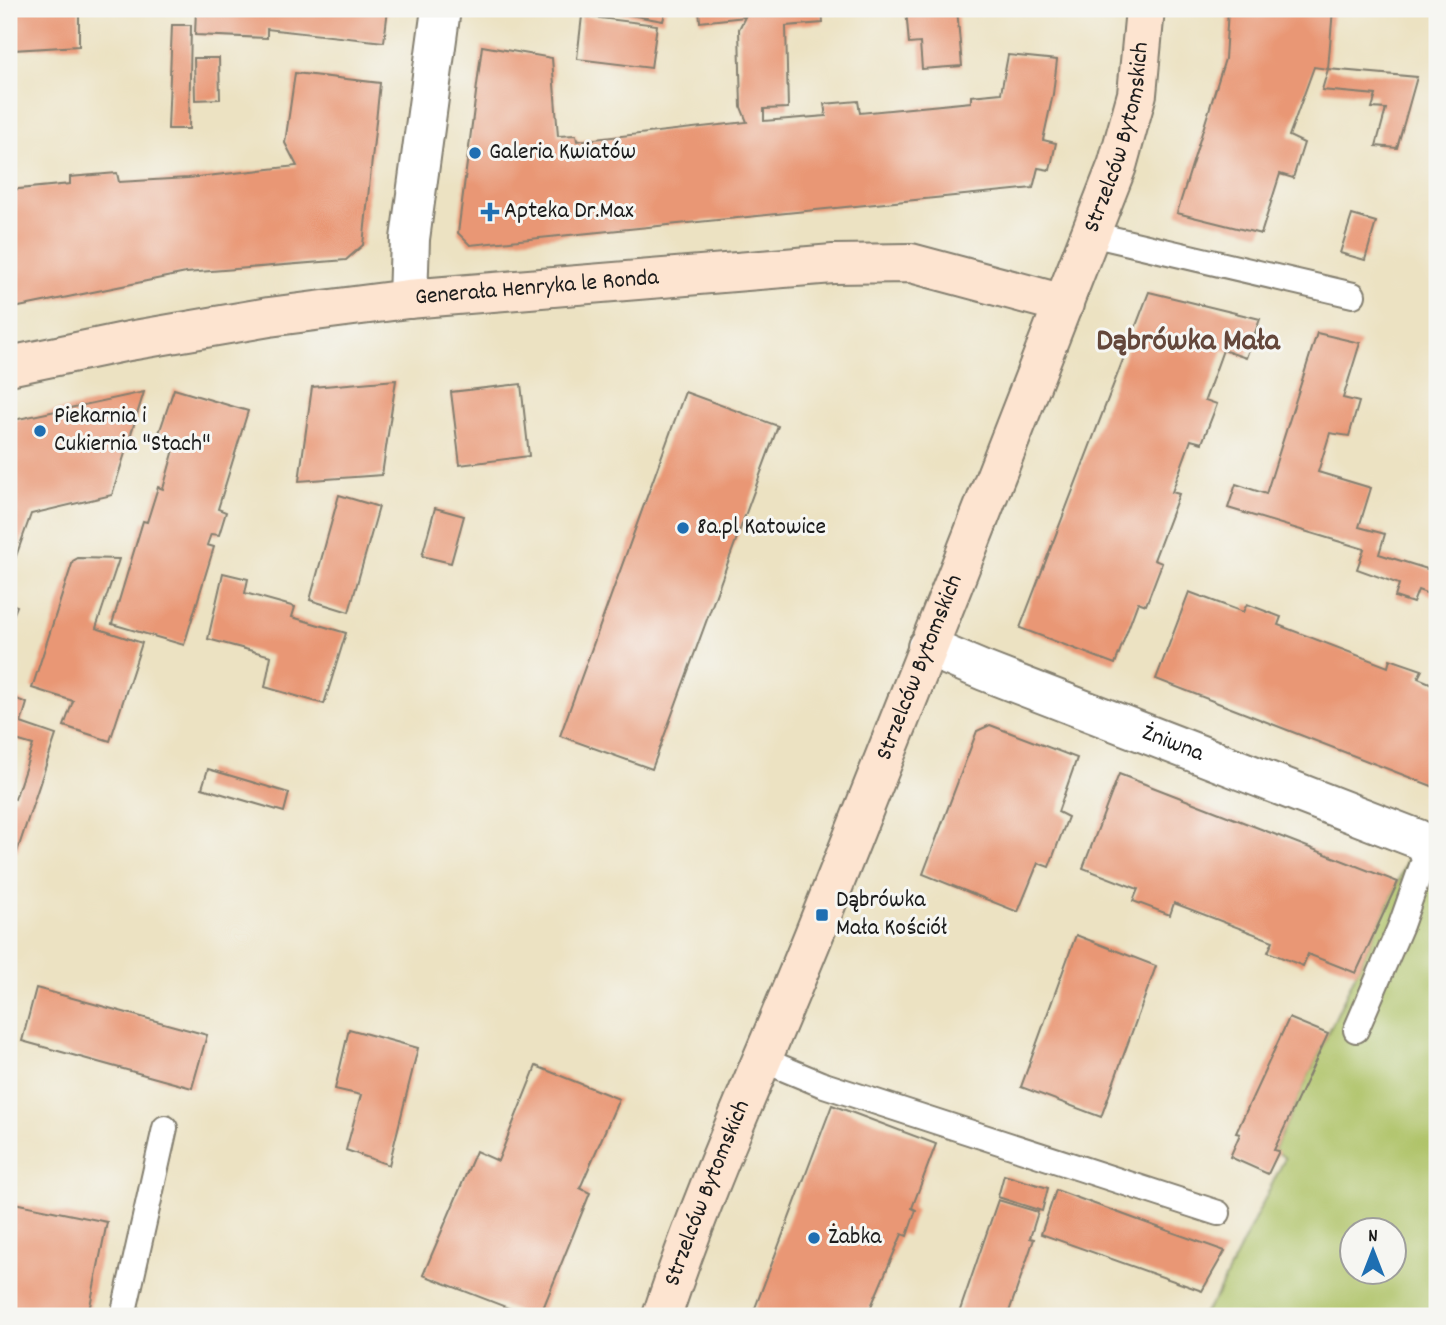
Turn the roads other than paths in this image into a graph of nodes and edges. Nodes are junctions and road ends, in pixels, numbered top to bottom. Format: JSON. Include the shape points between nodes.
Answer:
{"nodes":[{"id":1,"x":441,"y":9,"type":"edge"},
{"id":2,"x":1145,"y":9,"type":"edge"},
{"id":3,"x":1091,"y":233,"type":"junction"},
{"id":4,"x":1353,"y":295,"type":"dead end"},
{"id":5,"x":408,"y":299,"type":"junction"},
{"id":6,"x":1064,"y":304,"type":"junction"},
{"id":7,"x":9,"y":366,"type":"edge"},
{"id":8,"x":928,"y":647,"type":"junction"},
{"id":9,"x":1418,"y":839,"type":"joint"},
{"id":10,"x":1356,"y":1030,"type":"dead end"},
{"id":11,"x":761,"y":1059,"type":"junction"},
{"id":12,"x":165,"y":1128,"type":"dead end"},
{"id":13,"x":1218,"y":1213,"type":"dead end"},
{"id":14,"x":123,"y":1316,"type":"edge"},
{"id":15,"x":662,"y":1316,"type":"edge"}],
"edges":[{"from":1,"to":5,"type":"street","via":[[410,239]]},
{"from":2,"to":3,"type":"street","name":"Strzelców Bytomskich","via":[[1137,94],[1117,166]]},
{"from":3,"to":4,"type":"lane"},
{"from":3,"to":6,"type":"street","name":"Strzelców Bytomskich"},
{"from":5,"to":6,"type":"street","name":"Generała Henryka le Ronda","via":[[833,264],[911,263]]},
{"from":5,"to":7,"type":"street","name":"Generała Henryka le Ronda","via":[[268,317]]},
{"from":6,"to":8,"type":"street","name":"Strzelców Bytomskich"},
{"from":8,"to":9,"type":"street","name":"Żniwna"},
{"from":8,"to":11,"type":"street","name":"Strzelców Bytomskich"},
{"from":9,"to":10,"type":"lane","via":[[1424,860]]},
{"from":11,"to":13,"type":"lane","via":[[821,1084]]},
{"from":11,"to":15,"type":"street","name":"Strzelców Bytomskich"},
{"from":12,"to":14,"type":"lane"}]}
